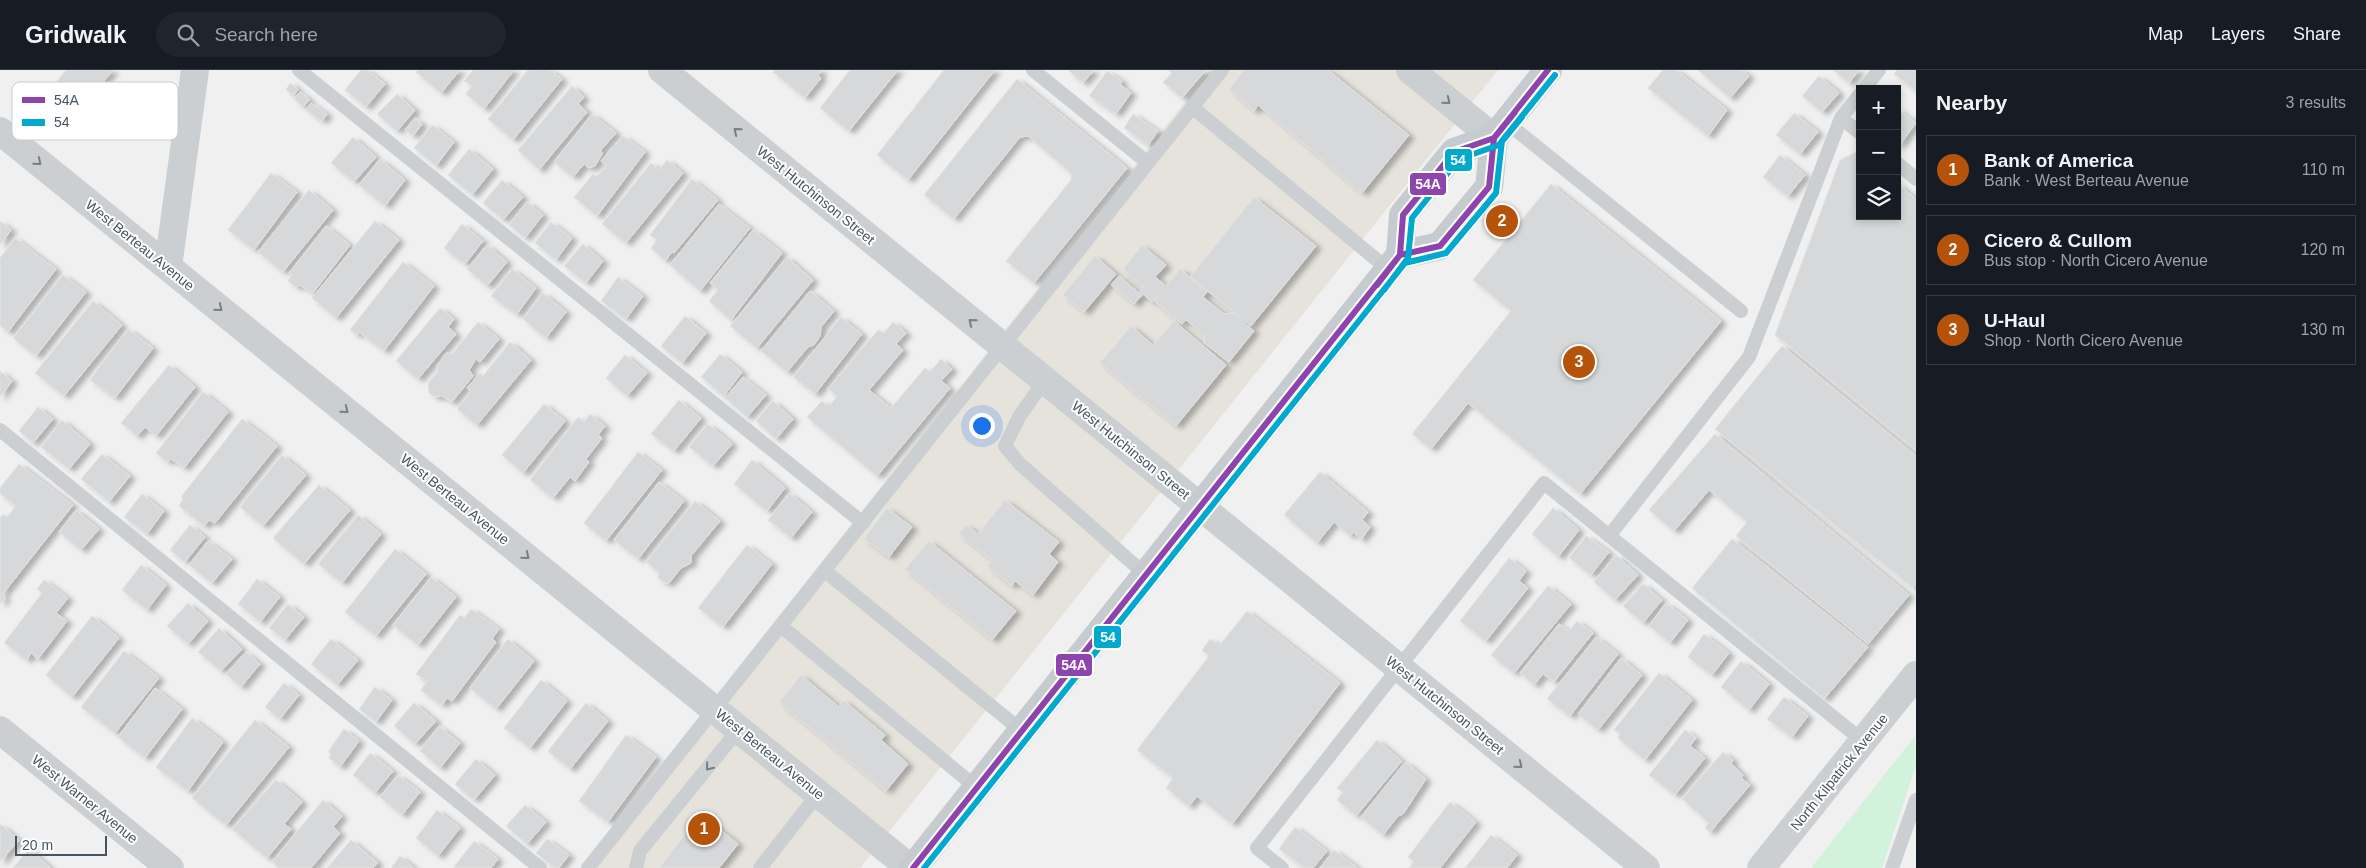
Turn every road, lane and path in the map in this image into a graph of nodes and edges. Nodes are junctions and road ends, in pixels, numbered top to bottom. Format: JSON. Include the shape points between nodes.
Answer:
{"nodes":[{"id":1,"x":195,"y":70,"type":"edge"},
{"id":2,"x":299,"y":70,"type":"edge"},
{"id":3,"x":662,"y":70,"type":"edge"},
{"id":4,"x":1033,"y":70,"type":"edge"},
{"id":5,"x":1222,"y":70,"type":"edge"},
{"id":6,"x":1410,"y":70,"type":"edge"},
{"id":7,"x":1548,"y":70,"type":"edge"},
{"id":8,"x":1879,"y":70,"type":"edge"},
{"id":9,"x":1867,"y":85,"type":"edge"},
{"id":10,"x":1856,"y":99,"type":"edge"},
{"id":11,"x":1192,"y":107,"type":"junction"},
{"id":12,"x":1841,"y":118,"type":"junction"},
{"id":13,"x":1500,"y":130,"type":"junction"},
{"id":14,"x":1856,"y":130,"type":"edge"},
{"id":15,"x":0,"y":131,"type":"edge"},
{"id":16,"x":1148,"y":163,"type":"junction"},
{"id":17,"x":1901,"y":166,"type":"edge"},
{"id":18,"x":1916,"y":178,"type":"edge"},
{"id":19,"x":1395,"y":263,"type":"junction"},
{"id":20,"x":168,"y":267,"type":"junction"},
{"id":21,"x":1741,"y":311,"type":"dead end"},
{"id":22,"x":1003,"y":347,"type":"junction"},
{"id":23,"x":1045,"y":380,"type":"junction"},
{"id":24,"x":0,"y":430,"type":"edge"},
{"id":25,"x":1200,"y":507,"type":"junction"},
{"id":26,"x":863,"y":524,"type":"junction"},
{"id":27,"x":1610,"y":536,"type":"junction"},
{"id":28,"x":825,"y":571,"type":"junction"},
{"id":29,"x":1146,"y":576,"type":"junction"},
{"id":30,"x":782,"y":626,"type":"junction"},
{"id":31,"x":1400,"y":668,"type":"junction"},
{"id":32,"x":1912,"y":687,"type":"edge"},
{"id":33,"x":715,"y":709,"type":"junction"},
{"id":34,"x":739,"y":729,"type":"junction"},
{"id":35,"x":0,"y":730,"type":"edge"},
{"id":36,"x":1022,"y":731,"type":"junction"},
{"id":37,"x":1863,"y":741,"type":"junction"},
{"id":38,"x":977,"y":788,"type":"junction"},
{"id":39,"x":818,"y":794,"type":"junction"},
{"id":40,"x":1916,"y":800,"type":"edge"},
{"id":41,"x":170,"y":868,"type":"edge"},
{"id":42,"x":540,"y":868,"type":"edge"},
{"id":43,"x":588,"y":868,"type":"edge"},
{"id":44,"x":636,"y":868,"type":"edge"},
{"id":45,"x":760,"y":868,"type":"edge"},
{"id":46,"x":912,"y":868,"type":"edge"},
{"id":47,"x":1282,"y":868,"type":"edge"},
{"id":48,"x":1646,"y":868,"type":"edge"},
{"id":49,"x":1762,"y":868,"type":"edge"},
{"id":50,"x":1892,"y":868,"type":"edge"}],
"edges":[{"from":1,"to":20,"type":"street"},
{"from":2,"to":26,"type":"lane"},
{"from":22,"to":3,"type":"street","name":"West Hutchinson Street","one_way":true},
{"from":4,"to":16,"type":"lane"},
{"from":5,"to":11,"type":"lane"},
{"from":6,"to":13,"type":"street","one_way":true},
{"from":7,"to":13,"type":"main road"},
{"from":8,"to":9,"type":"lane"},
{"from":10,"to":12,"type":"lane"},
{"from":11,"to":16,"type":"lane"},
{"from":11,"to":19,"type":"lane"},
{"from":12,"to":14,"type":"lane"},
{"from":12,"to":27,"type":"lane","via":[[1749,357]]},
{"from":13,"to":19,"type":"main road","via":[[1454,152],[1403,215]]},
{"from":13,"to":19,"type":"main road","via":[[1489,186],[1440,246]]},
{"from":13,"to":21,"type":"lane"},
{"from":15,"to":20,"type":"street","name":"West Berteau Avenue","one_way":true},
{"from":16,"to":22,"type":"lane"},
{"from":17,"to":18,"type":"lane"},
{"from":19,"to":25,"type":"main road"},
{"from":20,"to":33,"type":"street","name":"West Berteau Avenue","one_way":true},
{"from":22,"to":23,"type":"street","name":"West Hutchinson Street"},
{"from":22,"to":26,"type":"lane"},
{"from":23,"to":25,"type":"street","name":"West Hutchinson Street"},
{"from":23,"to":29,"type":"lane","via":[[1019,417],[1005,446],[1020,464]]},
{"from":24,"to":42,"type":"lane"},
{"from":25,"to":29,"type":"main road"},
{"from":25,"to":31,"type":"street","name":"West Hutchinson Street"},
{"from":26,"to":28,"type":"lane"},
{"from":27,"to":31,"type":"lane","via":[[1544,484]]},
{"from":27,"to":37,"type":"lane"},
{"from":28,"to":30,"type":"lane"},
{"from":28,"to":36,"type":"lane"},
{"from":29,"to":36,"type":"main road"},
{"from":30,"to":33,"type":"lane"},
{"from":30,"to":38,"type":"lane"},
{"from":31,"to":47,"type":"lane","via":[[1257,848]]},
{"from":31,"to":48,"type":"street","name":"West Hutchinson Street","one_way":true},
{"from":32,"to":37,"type":"street","name":"North Kilpatrick Avenue"},
{"from":33,"to":34,"type":"street","name":"West Berteau Avenue"},
{"from":33,"to":43,"type":"lane"},
{"from":34,"to":39,"type":"street","name":"West Berteau Avenue"},
{"from":34,"to":44,"type":"lane","one_way":true,"via":[[640,851]]},
{"from":35,"to":41,"type":"street","name":"West Warner Avenue"},
{"from":36,"to":38,"type":"main road"},
{"from":37,"to":49,"type":"street","name":"North Kilpatrick Avenue"},
{"from":38,"to":46,"type":"main road"},
{"from":39,"to":45,"type":"lane"},
{"from":39,"to":46,"type":"street","name":"West Berteau Avenue"},
{"from":40,"to":50,"type":"lane"}]}
